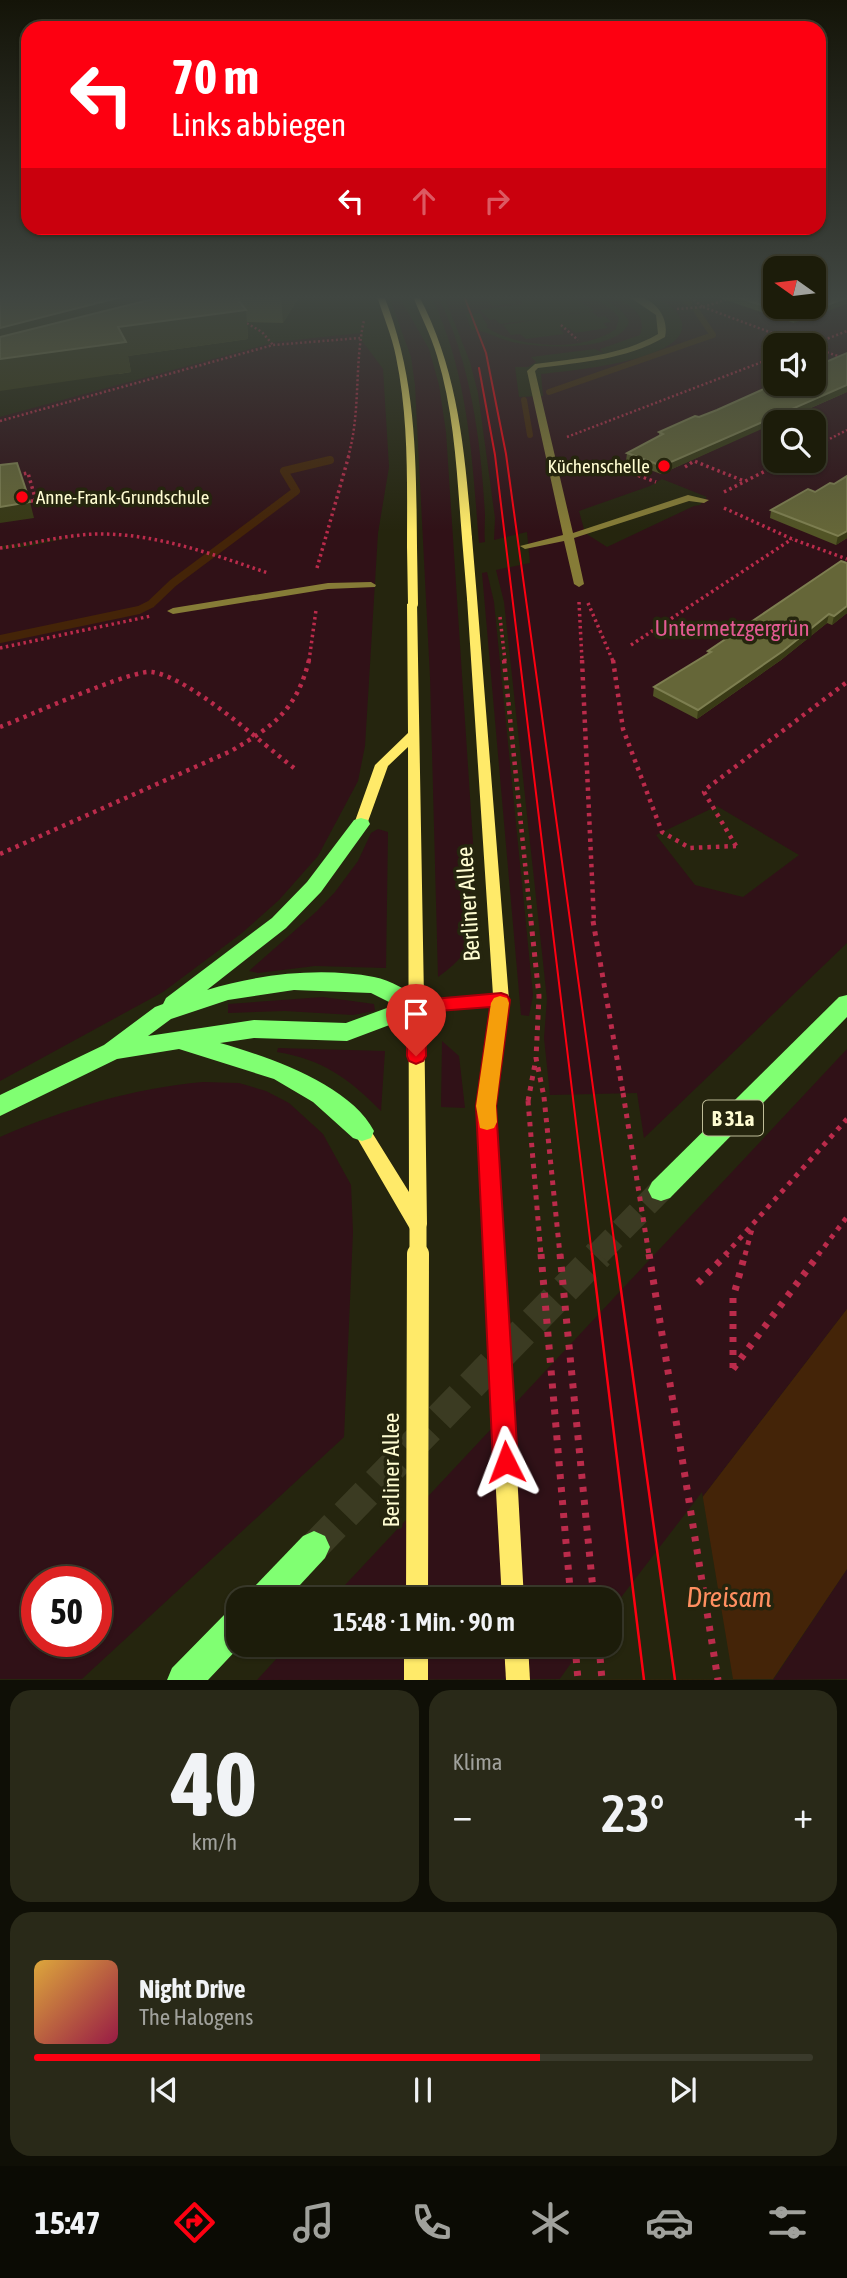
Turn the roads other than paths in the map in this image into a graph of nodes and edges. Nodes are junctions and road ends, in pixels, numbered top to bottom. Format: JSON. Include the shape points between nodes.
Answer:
{"nodes":[{"id":1,"x":403,"y":374,"type":"edge"},
{"id":2,"x":447,"y":374,"type":"edge"},
{"id":3,"x":532,"y":374,"type":"edge"},
{"id":4,"x":704,"y":500,"type":"road end"},
{"id":5,"x":566,"y":537,"type":"junction"},
{"id":6,"x":526,"y":546,"type":"dead end"},
{"id":7,"x":579,"y":584,"type":"road end"},
{"id":8,"x":371,"y":585,"type":"dead end"},
{"id":9,"x":173,"y":611,"type":"road end"},
{"id":10,"x":414,"y":734,"type":"junction"},
{"id":11,"x":361,"y":824,"type":"joint"},
{"id":12,"x":501,"y":1000,"type":"junction"},
{"id":13,"x":847,"y":1003,"type":"edge"},
{"id":14,"x":416,"y":1006,"type":"junction"},
{"id":15,"x":163,"y":1013,"type":"junction"},
{"id":16,"x":180,"y":1041,"type":"junction"},
{"id":17,"x":112,"y":1051,"type":"junction"},
{"id":18,"x":0,"y":1106,"type":"edge"},
{"id":19,"x":362,"y":1131,"type":"joint"},
{"id":20,"x":660,"y":1190,"type":"tunnel mouth"},
{"id":21,"x":418,"y":1224,"type":"junction"},
{"id":22,"x":314,"y":1547,"type":"tunnel mouth"},
{"id":23,"x":275,"y":1587,"type":"edge"},
{"id":24,"x":417,"y":1587,"type":"edge"},
{"id":25,"x":512,"y":1587,"type":"edge"},
{"id":26,"x":226,"y":1637,"type":"edge"},
{"id":27,"x":416,"y":1657,"type":"edge"},
{"id":28,"x":517,"y":1657,"type":"edge"},
{"id":29,"x":184,"y":1679,"type":"edge"},
{"id":30,"x":416,"y":1679,"type":"edge"},
{"id":31,"x":518,"y":1679,"type":"edge"}],
"edges":[{"from":1,"to":10,"type":"main road","name":"Berliner Allee","bridge":true,"via":[[411,472]]},
{"from":2,"to":12,"type":"main road","name":"Berliner Allee","bridge":true,"via":[[456,414],[467,538]]},
{"from":3,"to":5,"type":"lane"},
{"from":4,"to":5,"type":"lane","via":[[688,498]]},
{"from":5,"to":6,"type":"lane"},
{"from":5,"to":7,"type":"lane"},
{"from":8,"to":9,"type":"lane","via":[[312,589]]},
{"from":10,"to":11,"type":"main road","via":[[382,765]]},
{"from":10,"to":14,"type":"main road","name":"Berliner Allee"},
{"from":11,"to":15,"type":"highway","via":[[314,887],[279,923]]},
{"from":12,"to":14,"type":"main road"},
{"from":12,"to":25,"type":"main road","name":"Berliner Allee","bridge":true,"via":[[486,1106]]},
{"from":13,"to":20,"type":"highway","number":"B 31a"},
{"from":14,"to":15,"type":"highway","via":[[375,985],[294,982],[227,992]]},
{"from":14,"to":16,"type":"highway","via":[[347,1032],[254,1029]]},
{"from":14,"to":21,"type":"main road","name":"Berliner Allee"},
{"from":15,"to":17,"type":"highway"},
{"from":16,"to":17,"type":"highway"},
{"from":16,"to":19,"type":"highway","via":[[287,1073],[340,1109]]},
{"from":17,"to":18,"type":"highway"},
{"from":19,"to":21,"type":"main road"},
{"from":21,"to":24,"type":"main road","name":"Berliner Allee","bridge":true},
{"from":22,"to":23,"type":"highway"},
{"from":26,"to":29,"type":"highway"},
{"from":27,"to":30,"type":"main road"},
{"from":28,"to":31,"type":"main road"}]}
